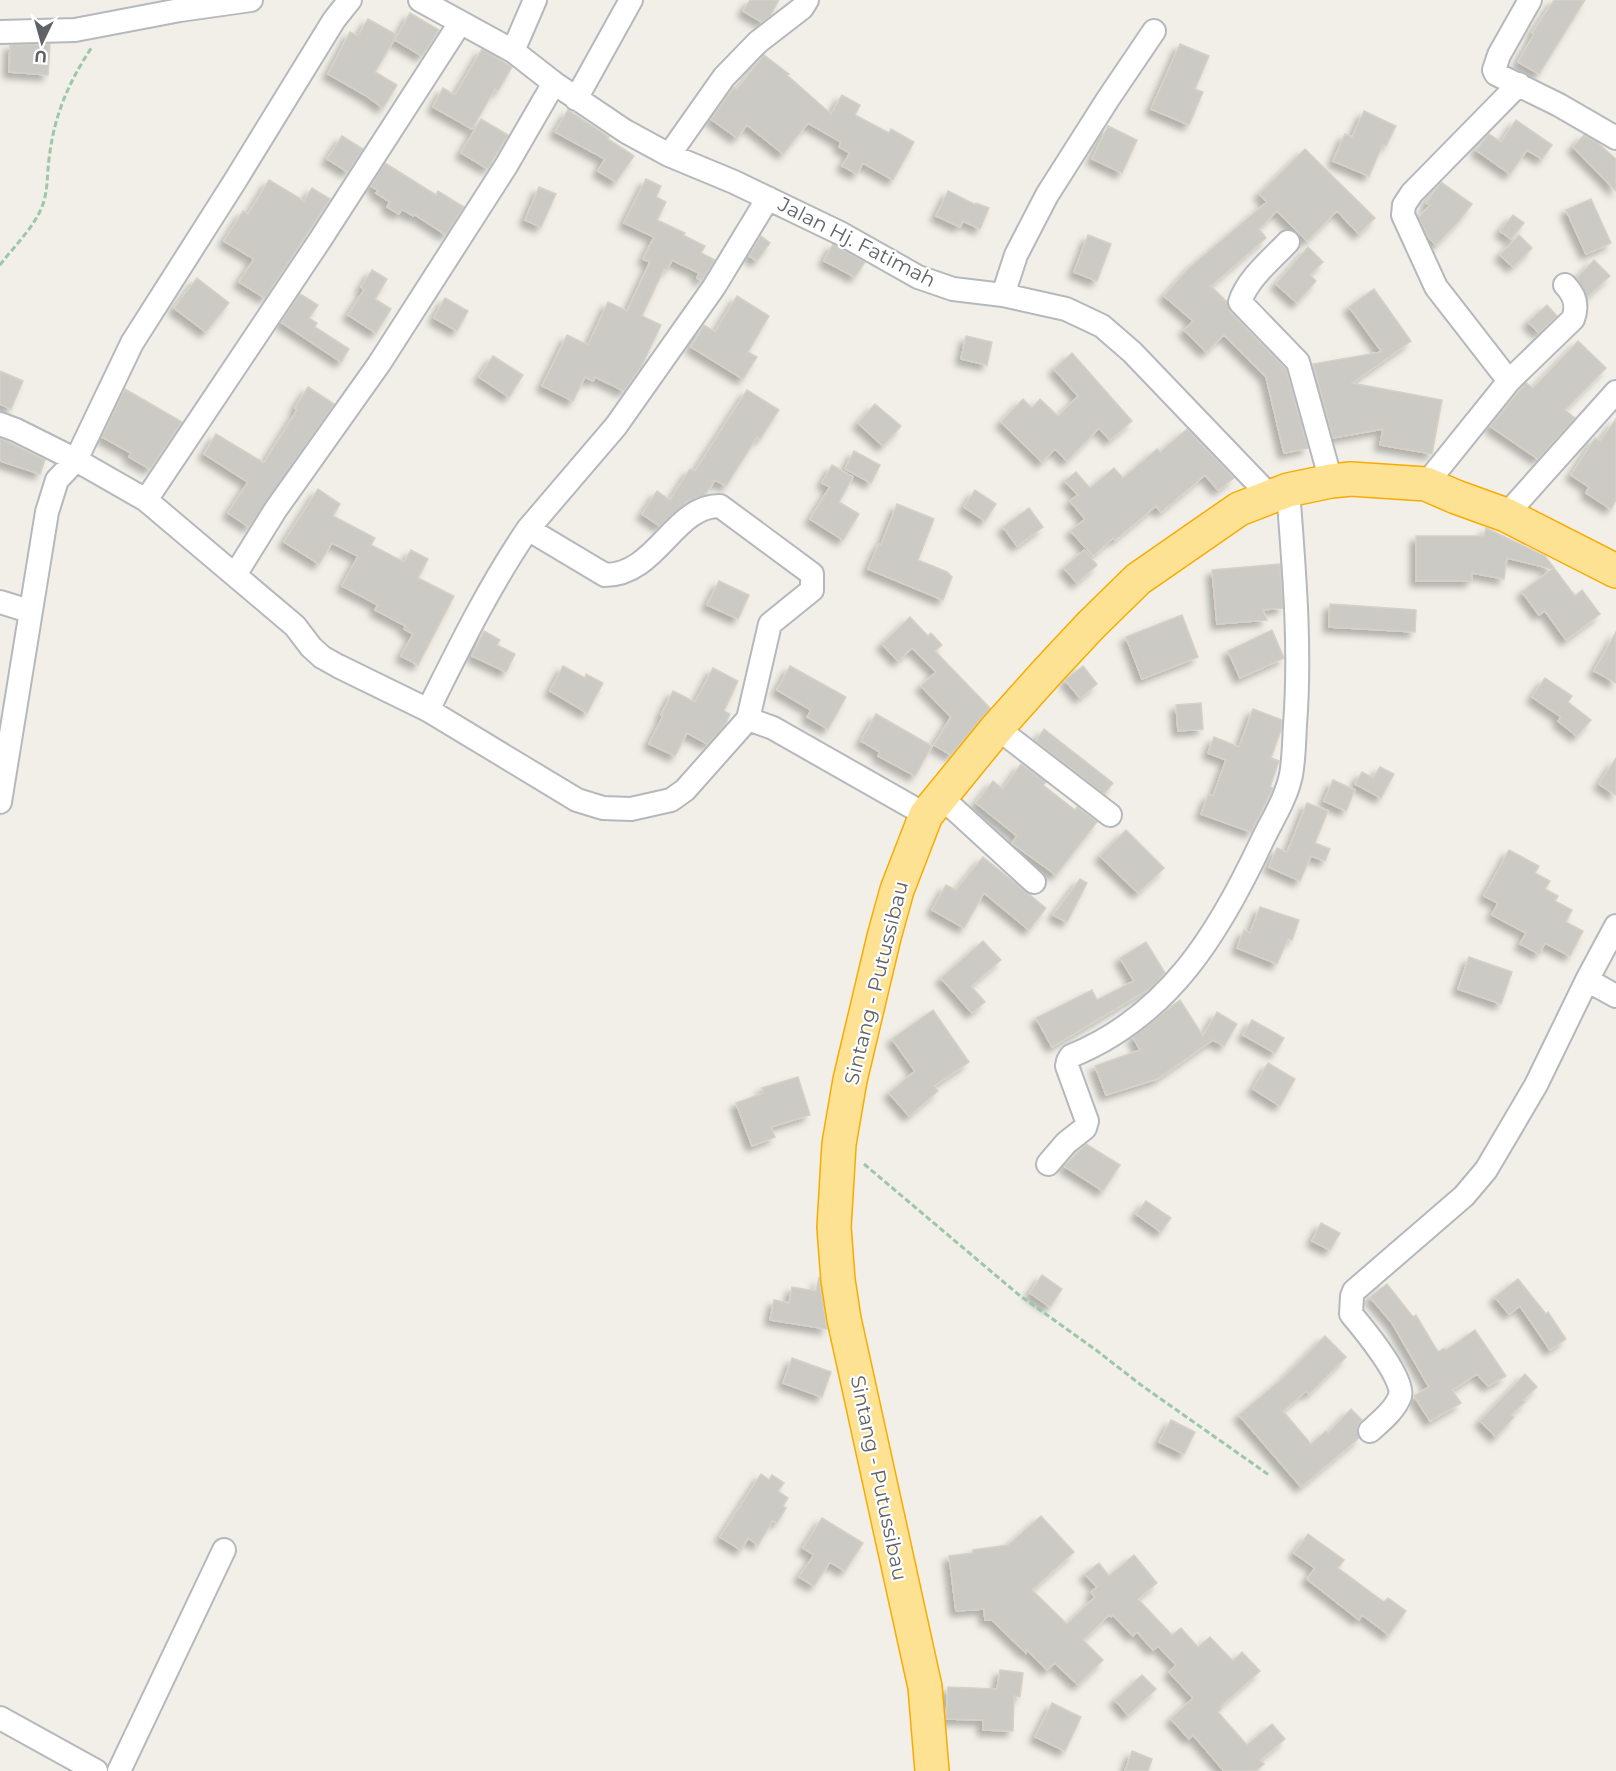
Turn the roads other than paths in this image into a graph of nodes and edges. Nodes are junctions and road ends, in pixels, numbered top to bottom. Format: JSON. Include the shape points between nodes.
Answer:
{"nodes":[{"id":1,"x":251,"y":0,"type":"edge"},
{"id":2,"x":350,"y":0,"type":"edge"},
{"id":3,"x":420,"y":0,"type":"edge"},
{"id":4,"x":535,"y":0,"type":"edge"},
{"id":5,"x":631,"y":0,"type":"edge"},
{"id":6,"x":807,"y":0,"type":"edge"},
{"id":7,"x":1530,"y":0,"type":"edge"},
{"id":8,"x":460,"y":23,"type":"junction"},
{"id":9,"x":0,"y":32,"type":"edge"},
{"id":10,"x":1154,"y":32,"type":"dead end"},
{"id":11,"x":513,"y":51,"type":"junction"},
{"id":12,"x":554,"y":83,"type":"junction"},
{"id":13,"x":1519,"y":84,"type":"junction"},
{"id":14,"x":576,"y":99,"type":"junction"},
{"id":15,"x":1616,"y":138,"type":"edge"},
{"id":16,"x":669,"y":155,"type":"junction"},
{"id":17,"x":768,"y":198,"type":"junction"},
{"id":18,"x":1288,"y":242,"type":"dead end"},
{"id":19,"x":1565,"y":285,"type":"dead end"},
{"id":20,"x":1003,"y":295,"type":"junction"},
{"id":21,"x":1509,"y":381,"type":"junction"},
{"id":22,"x":1616,"y":392,"type":"edge"},
{"id":23,"x":0,"y":424,"type":"edge"},
{"id":24,"x":76,"y":460,"type":"junction"},
{"id":25,"x":1331,"y":481,"type":"junction"},
{"id":26,"x":1426,"y":483,"type":"junction"},
{"id":27,"x":1279,"y":493,"type":"junction"},
{"id":28,"x":146,"y":500,"type":"junction"},
{"id":29,"x":1506,"y":515,"type":"junction"},
{"id":30,"x":528,"y":529,"type":"junction"},
{"id":31,"x":1616,"y":571,"type":"edge"},
{"id":32,"x":235,"y":575,"type":"junction"},
{"id":33,"x":0,"y":602,"type":"edge"},
{"id":34,"x":29,"y":611,"type":"junction"},
{"id":35,"x":8,"y":704,"type":"edge"},
{"id":36,"x":428,"y":710,"type":"junction"},
{"id":37,"x":748,"y":719,"type":"junction"},
{"id":38,"x":997,"y":728,"type":"junction"},
{"id":39,"x":0,"y":802,"type":"edge"},
{"id":40,"x":933,"y":805,"type":"junction"},
{"id":41,"x":1110,"y":815,"type":"dead end"},
{"id":42,"x":1034,"y":882,"type":"dead end"},
{"id":43,"x":1616,"y":926,"type":"edge"},
{"id":44,"x":1587,"y":980,"type":"junction"},
{"id":45,"x":1616,"y":996,"type":"edge"},
{"id":46,"x":1048,"y":1164,"type":"dead end"},
{"id":47,"x":1370,"y":1431,"type":"dead end"},
{"id":48,"x":224,"y":1550,"type":"dead end"},
{"id":49,"x":0,"y":1718,"type":"edge"},
{"id":50,"x":96,"y":1771,"type":"edge"},
{"id":51,"x":119,"y":1771,"type":"edge"},
{"id":52,"x":932,"y":1771,"type":"edge"}],
"edges":[{"from":1,"to":9,"type":"street","via":[[75,30]]},
{"from":2,"to":24,"type":"street","via":[[132,343]]},
{"from":3,"to":8,"type":"street","name":"Jalan Hj. Fatimah"},
{"from":4,"to":11,"type":"street"},
{"from":5,"to":14,"type":"street"},
{"from":6,"to":16,"type":"street","via":[[724,76]]},
{"from":7,"to":13,"type":"street","via":[[1494,70]]},
{"from":8,"to":11,"type":"street","name":"Jalan Hj. Fatimah"},
{"from":8,"to":28,"type":"street"},
{"from":10,"to":20,"type":"street","via":[[1047,195],[1016,255]]},
{"from":11,"to":12,"type":"street","name":"Jalan Hj. Fatimah"},
{"from":12,"to":14,"type":"street","name":"Jalan Hj. Fatimah"},
{"from":12,"to":32,"type":"street","via":[[506,166],[379,364],[276,509]]},
{"from":13,"to":15,"type":"street"},
{"from":13,"to":21,"type":"street","via":[[1412,193],[1403,215],[1436,287]]},
{"from":14,"to":16,"type":"street","name":"Jalan Hj. Fatimah"},
{"from":16,"to":17,"type":"street","name":"Jalan Hj. Fatimah"},
{"from":17,"to":20,"type":"street","name":"Jalan Hj. Fatimah","via":[[918,277],[953,288]]},
{"from":17,"to":30,"type":"street","via":[[714,287],[616,426]]},
{"from":18,"to":25,"type":"street","via":[[1251,282],[1240,302],[1298,362]]},
{"from":19,"to":21,"type":"street","via":[[1574,295],[1573,319]]},
{"from":20,"to":27,"type":"street","name":"Jalan Hj. Fatimah","via":[[1066,309],[1102,326]]},
{"from":21,"to":26,"type":"street"},
{"from":22,"to":29,"type":"street"},
{"from":23,"to":24,"type":"street"},
{"from":24,"to":28,"type":"street"},
{"from":24,"to":34,"type":"street","via":[[57,480],[47,512]]},
{"from":25,"to":26,"type":"highway","name":"Sintang - Putussibau"},
{"from":25,"to":27,"type":"highway","name":"Sintang - Putussibau"},
{"from":26,"to":29,"type":"highway","name":"Sintang - Putussibau"},
{"from":27,"to":38,"type":"highway","name":"Sintang - Putussibau","via":[[1239,509],[1138,579]]},
{"from":27,"to":46,"type":"street","via":[[1299,670],[1290,776],[1244,879],[1204,948],[1140,1016],[1071,1056],[1067,1066],[1087,1121],[1085,1128]]},
{"from":28,"to":32,"type":"street"},
{"from":29,"to":31,"type":"highway","name":"Sintang - Putussibau"},
{"from":30,"to":36,"type":"street","via":[[472,620]]},
{"from":30,"to":37,"type":"street","via":[[605,575],[618,575],[642,562],[692,515],[708,506],[720,506],[812,574],[812,590],[770,624]]},
{"from":32,"to":36,"type":"street","via":[[294,626],[322,657]]},
{"from":33,"to":34,"type":"street"},
{"from":34,"to":35,"type":"street"},
{"from":35,"to":39,"type":"street"},
{"from":36,"to":37,"type":"street","via":[[578,800],[603,808],[631,809],[671,800],[685,790]]},
{"from":37,"to":40,"type":"street"},
{"from":38,"to":40,"type":"highway","name":"Sintang - Putussibau"},
{"from":38,"to":41,"type":"street"},
{"from":40,"to":42,"type":"street"},
{"from":40,"to":52,"type":"highway","name":"Sintang - Putussibau","via":[[897,890],[850,1080],[839,1144],[834,1227],[841,1299],[925,1687]]},
{"from":43,"to":44,"type":"street"},
{"from":44,"to":45,"type":"street"},
{"from":44,"to":47,"type":"street","via":[[1536,1085],[1486,1170],[1464,1196],[1354,1290],[1351,1314],[1400,1383],[1401,1395]]},
{"from":48,"to":51,"type":"street"},
{"from":49,"to":50,"type":"street"}]}
